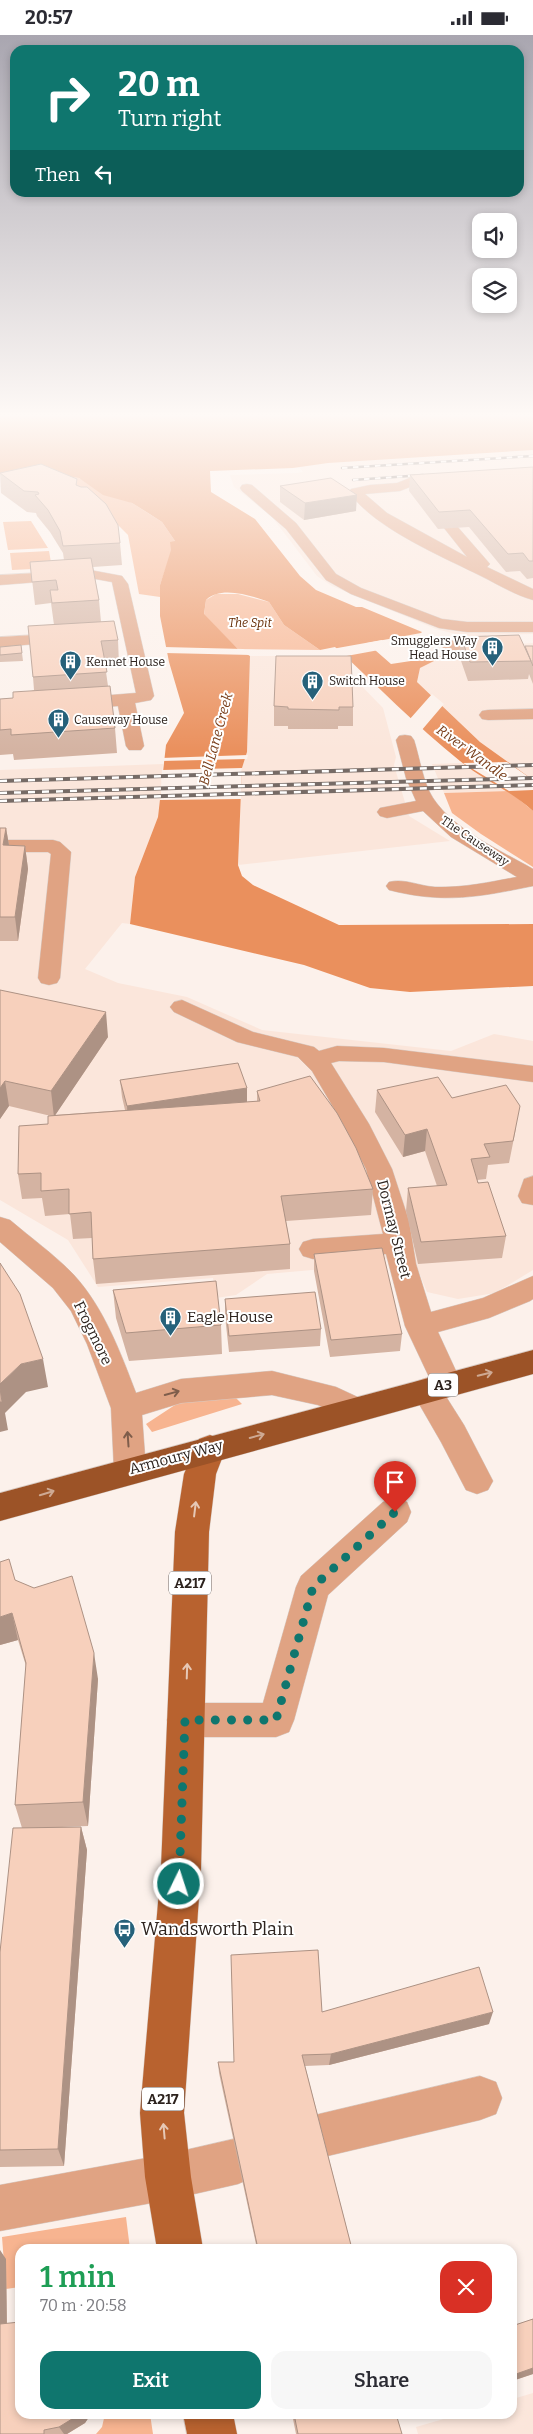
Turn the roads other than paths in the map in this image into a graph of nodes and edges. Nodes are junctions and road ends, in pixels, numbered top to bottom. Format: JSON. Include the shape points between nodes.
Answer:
{"nodes":[{"id":1,"x":293,"y":528,"type":"edge"},
{"id":2,"x":404,"y":528,"type":"edge"},
{"id":3,"x":451,"y":528,"type":"edge"},
{"id":4,"x":0,"y":580,"type":"edge"},
{"id":5,"x":533,"y":586,"type":"edge"},
{"id":6,"x":533,"y":595,"type":"edge"},
{"id":7,"x":446,"y":624,"type":"junction"},
{"id":8,"x":533,"y":627,"type":"edge"},
{"id":9,"x":80,"y":637,"type":"edge"},
{"id":10,"x":533,"y":638,"type":"edge"},
{"id":11,"x":503,"y":640,"type":"junction"},
{"id":12,"x":0,"y":642,"type":"edge"},
{"id":13,"x":450,"y":645,"type":"dead end"},
{"id":14,"x":126,"y":700,"type":"junction"},
{"id":15,"x":0,"y":709,"type":"edge"},
{"id":16,"x":533,"y":714,"type":"edge"},
{"id":17,"x":488,"y":715,"type":"dead end"},
{"id":18,"x":405,"y":740,"type":"dead end"},
{"id":19,"x":135,"y":745,"type":"dead end"},
{"id":20,"x":428,"y":804,"type":"junction"},
{"id":21,"x":387,"y":812,"type":"dead end"},
{"id":22,"x":0,"y":846,"type":"edge"},
{"id":23,"x":533,"y":879,"type":"edge"},
{"id":24,"x":396,"y":886,"type":"dead end"},
{"id":25,"x":49,"y":978,"type":"dead end"},
{"id":26,"x":182,"y":1007,"type":"dead end"},
{"id":27,"x":316,"y":1060,"type":"junction"},
{"id":28,"x":533,"y":1073,"type":"edge"},
{"id":29,"x":0,"y":1227,"type":"edge"},
{"id":30,"x":400,"y":1243,"type":"junction"},
{"id":31,"x":313,"y":1249,"type":"dead end"},
{"id":32,"x":533,"y":1286,"type":"edge"},
{"id":33,"x":420,"y":1326,"type":"junction"},
{"id":34,"x":533,"y":1362,"type":"edge"},
{"id":35,"x":437,"y":1387,"type":"junction"},
{"id":36,"x":126,"y":1408,"type":"junction"},
{"id":37,"x":353,"y":1409,"type":"junction"},
{"id":38,"x":210,"y":1448,"type":"junction"},
{"id":39,"x":130,"y":1470,"type":"junction"},
{"id":40,"x":477,"y":1481,"type":"dead end"},
{"id":41,"x":0,"y":1507,"type":"edge"},
{"id":42,"x":395,"y":1512,"type":"dead end"},
{"id":43,"x":185,"y":1720,"type":"junction"},
{"id":44,"x":480,"y":2098,"type":"dead end"},
{"id":45,"x":319,"y":2137,"type":"edge"},
{"id":46,"x":238,"y":2161,"type":"edge"},
{"id":47,"x":168,"y":2177,"type":"junction"},
{"id":48,"x":0,"y":2208,"type":"edge"},
{"id":49,"x":179,"y":2244,"type":"edge"},
{"id":50,"x":209,"y":2419,"type":"edge"},
{"id":51,"x":212,"y":2434,"type":"edge"}],
"edges":[{"from":1,"to":7,"type":"street","via":[[331,577],[356,591]]},
{"from":2,"to":6,"type":"street","via":[[470,566]]},
{"from":3,"to":5,"type":"street","via":[[476,559]]},
{"from":4,"to":14,"type":"street","via":[[90,574],[117,579],[124,634],[145,696]]},
{"from":7,"to":8,"type":"street"},
{"from":7,"to":11,"type":"street","via":[[459,631]]},
{"from":9,"to":12,"type":"street"},
{"from":10,"to":11,"type":"street"},
{"from":11,"to":13,"type":"street"},
{"from":14,"to":15,"type":"street"},
{"from":14,"to":19,"type":"street"},
{"from":16,"to":17,"type":"street"},
{"from":18,"to":20,"type":"street","name":"The Causeway"},
{"from":20,"to":21,"type":"street"},
{"from":20,"to":23,"type":"street","name":"The Causeway","via":[[453,829]]},
{"from":22,"to":25,"type":"street","via":[[53,846],[61,852]]},
{"from":23,"to":24,"type":"street","via":[[478,891],[434,893]]},
{"from":26,"to":27,"type":"street","name":"Dormay Street","via":[[245,1037],[306,1052]]},
{"from":27,"to":28,"type":"street","via":[[337,1053],[384,1055]]},
{"from":27,"to":30,"type":"street","name":"Dormay Street","via":[[356,1124],[379,1169]]},
{"from":29,"to":36,"type":"street","name":"Frogmore","via":[[63,1281],[82,1305],[102,1343]]},
{"from":30,"to":31,"type":"street"},
{"from":30,"to":33,"type":"street","name":"Dormay Street","via":[[402,1263]]},
{"from":32,"to":33,"type":"street","via":[[502,1302]]},
{"from":33,"to":35,"type":"street","name":"Dormay Street"},
{"from":35,"to":34,"type":"highway","name":"Armoury Way","number":"A3","one_way":true},
{"from":35,"to":37,"type":"highway","name":"Armoury Way","number":"A3"},
{"from":35,"to":40,"type":"street","name":"Dormay Street","via":[[453,1434]]},
{"from":36,"to":37,"type":"street","one_way":true,"via":[[182,1391],[272,1383],[325,1395]]},
{"from":39,"to":36,"type":"street","name":"Frogmore","one_way":true},
{"from":38,"to":37,"type":"highway","name":"Armoury Way","number":"A3","one_way":true},
{"from":38,"to":39,"type":"highway","name":"Armoury Way","number":"A3"},
{"from":43,"to":38,"type":"main road","number":"A217","one_way":true,"via":[[192,1532],[200,1474]]},
{"from":41,"to":39,"type":"highway","name":"Armoury Way","number":"A3","one_way":true},
{"from":42,"to":43,"type":"street","via":[[313,1587],[276,1720]]},
{"from":47,"to":43,"type":"main road","number":"A217","one_way":true,"via":[[162,2113],[181,1868]]},
{"from":44,"to":45,"type":"street"},
{"from":46,"to":47,"type":"street"},
{"from":47,"to":48,"type":"street"},
{"from":47,"to":49,"type":"main road","number":"A217"},
{"from":50,"to":51,"type":"main road"}]}
